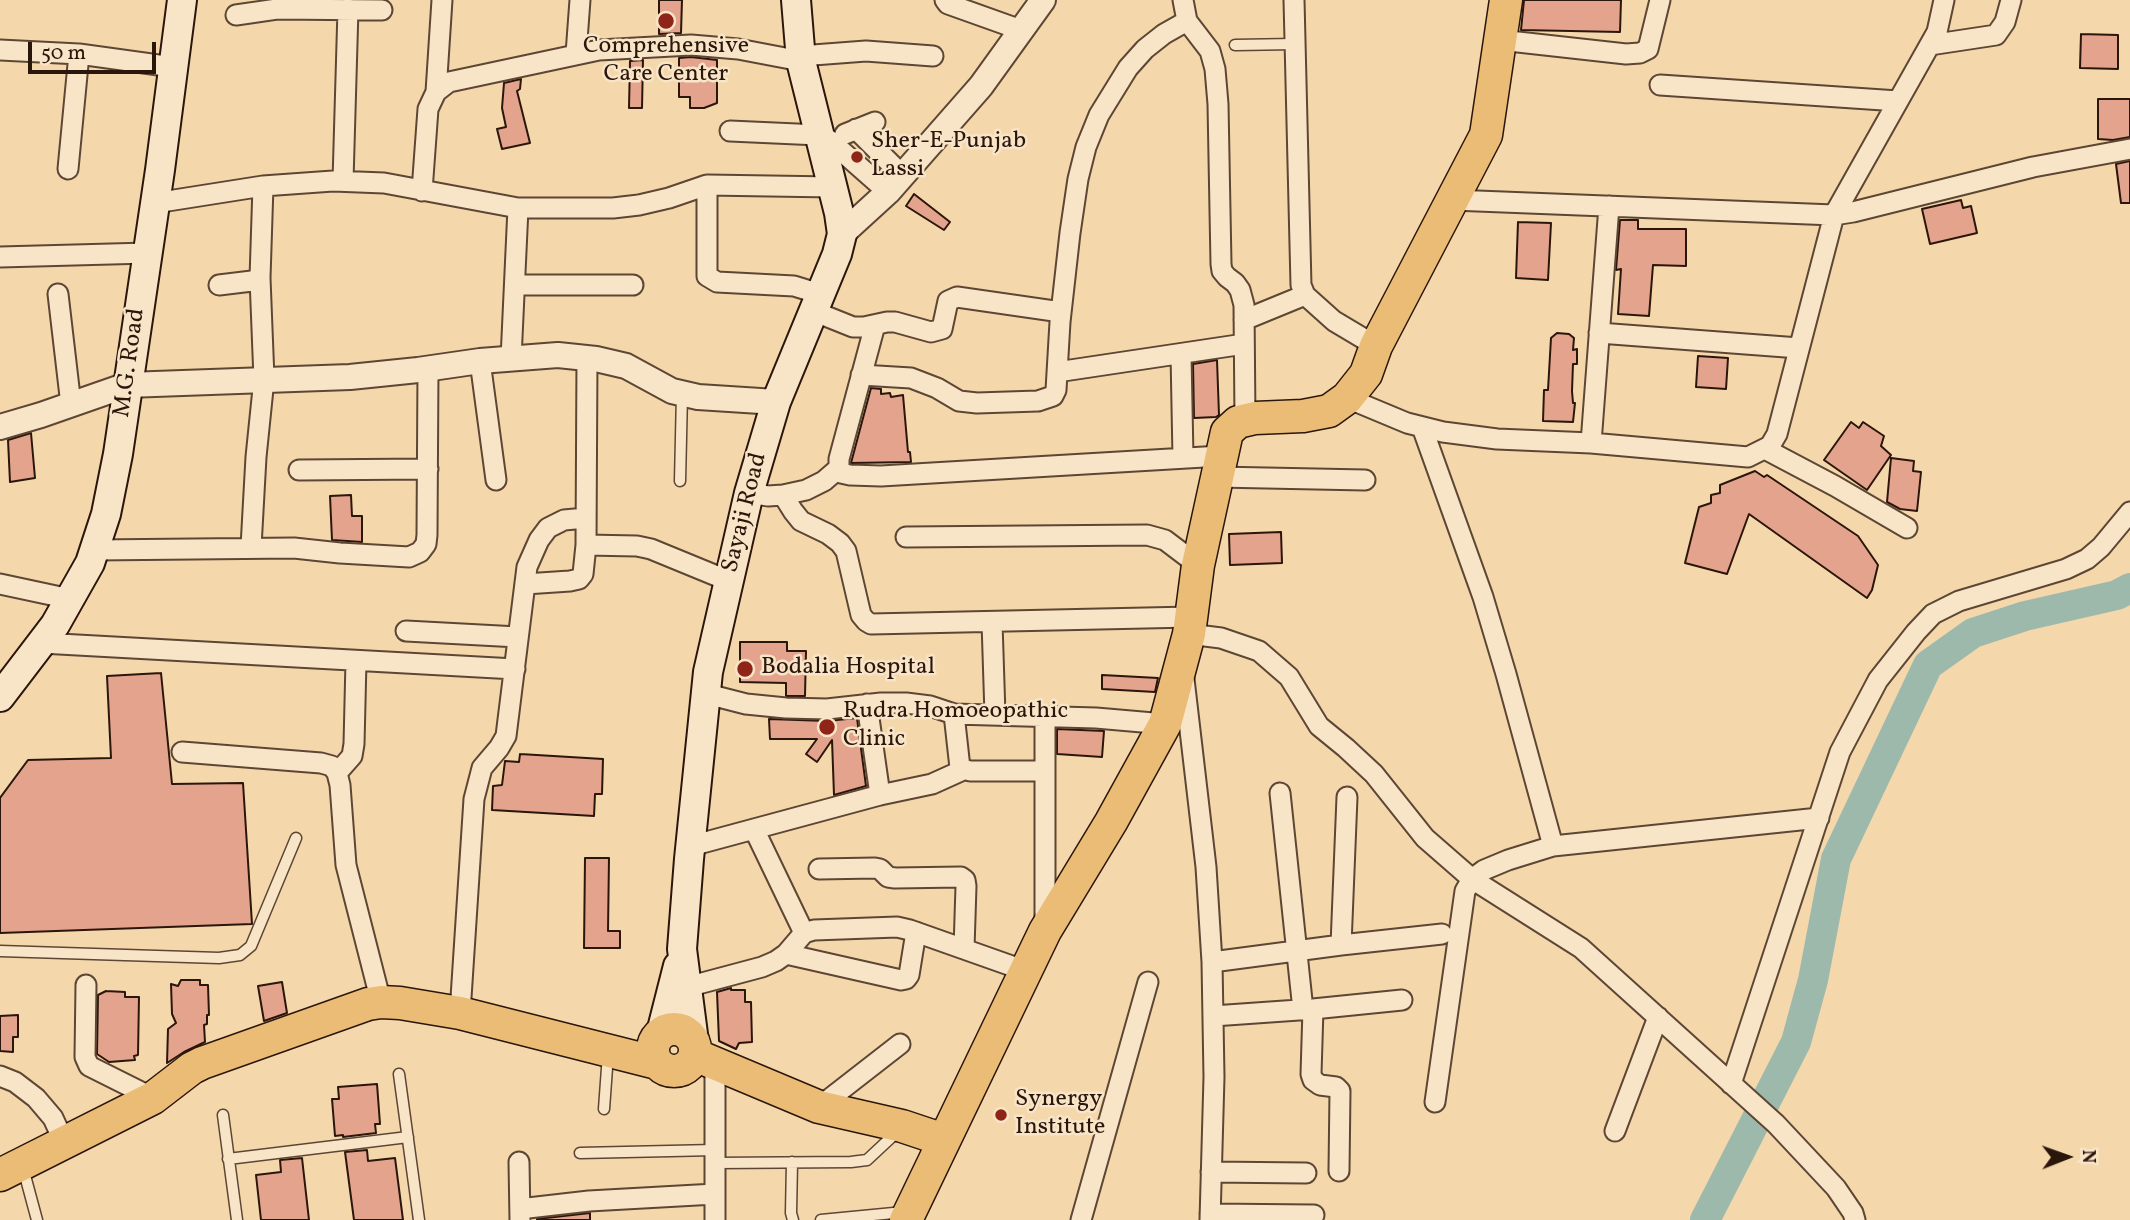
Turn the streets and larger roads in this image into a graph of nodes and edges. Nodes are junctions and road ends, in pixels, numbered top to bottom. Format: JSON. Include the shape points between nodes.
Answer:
{"nodes":[{"id":1,"x":182,"y":0,"type":"edge"},
{"id":2,"x":442,"y":0,"type":"edge"},
{"id":3,"x":580,"y":0,"type":"edge"},
{"id":4,"x":796,"y":0,"type":"edge"},
{"id":5,"x":945,"y":0,"type":"edge"},
{"id":6,"x":1043,"y":0,"type":"edge"},
{"id":7,"x":1183,"y":0,"type":"edge"},
{"id":8,"x":1294,"y":0,"type":"edge"},
{"id":9,"x":1506,"y":0,"type":"edge"},
{"id":10,"x":1660,"y":0,"type":"edge"},
{"id":11,"x":1944,"y":0,"type":"edge"},
{"id":12,"x":2011,"y":0,"type":"edge"},
{"id":13,"x":312,"y":5,"type":"edge"},
{"id":14,"x":348,"y":9,"type":"junction"},
{"id":15,"x":382,"y":10,"type":"dead end"},
{"id":16,"x":236,"y":15,"type":"dead end"},
{"id":17,"x":1187,"y":21,"type":"junction"},
{"id":18,"x":1021,"y":30,"type":"junction"},
{"id":19,"x":1500,"y":40,"type":"junction"},
{"id":20,"x":1930,"y":45,"type":"junction"},
{"id":21,"x":0,"y":50,"type":"edge"},
{"id":22,"x":79,"y":54,"type":"junction"},
{"id":23,"x":576,"y":54,"type":"junction"},
{"id":24,"x":933,"y":56,"type":"dead end"},
{"id":25,"x":800,"y":59,"type":"junction"},
{"id":26,"x":173,"y":67,"type":"junction"},
{"id":27,"x":1660,"y":85,"type":"dead end"},
{"id":28,"x":436,"y":92,"type":"junction"},
{"id":29,"x":1898,"y":101,"type":"junction"},
{"id":30,"x":875,"y":122,"type":"dead end"},
{"id":31,"x":856,"y":129,"type":"junction"},
{"id":32,"x":730,"y":131,"type":"dead end"},
{"id":33,"x":823,"y":139,"type":"junction"},
{"id":34,"x":2130,"y":149,"type":"edge"},
{"id":35,"x":68,"y":169,"type":"dead end"},
{"id":36,"x":343,"y":181,"type":"junction"},
{"id":37,"x":895,"y":183,"type":"junction"},
{"id":38,"x":707,"y":184,"type":"junction"},
{"id":39,"x":263,"y":186,"type":"junction"},
{"id":40,"x":832,"y":187,"type":"junction"},
{"id":41,"x":422,"y":191,"type":"junction"},
{"id":42,"x":1452,"y":200,"type":"junction"},
{"id":43,"x":155,"y":204,"type":"junction"},
{"id":44,"x":1609,"y":206,"type":"junction"},
{"id":45,"x":518,"y":208,"type":"junction"},
{"id":46,"x":1834,"y":215,"type":"junction"},
{"id":47,"x":842,"y":234,"type":"junction"},
{"id":48,"x":148,"y":253,"type":"junction"},
{"id":49,"x":0,"y":257,"type":"edge"},
{"id":50,"x":260,"y":278,"type":"junction"},
{"id":51,"x":219,"y":285,"type":"dead end"},
{"id":52,"x":515,"y":285,"type":"junction"},
{"id":53,"x":633,"y":285,"type":"dead end"},
{"id":54,"x":58,"y":293,"type":"dead end"},
{"id":55,"x":1305,"y":295,"type":"junction"},
{"id":56,"x":816,"y":303,"type":"junction"},
{"id":57,"x":1061,"y":312,"type":"junction"},
{"id":58,"x":1244,"y":320,"type":"junction"},
{"id":59,"x":875,"y":325,"type":"junction"},
{"id":60,"x":1599,"y":333,"type":"junction"},
{"id":61,"x":1244,"y":344,"type":"junction"},
{"id":62,"x":1376,"y":346,"type":"junction"},
{"id":63,"x":1799,"y":348,"type":"junction"},
{"id":64,"x":1181,"y":354,"type":"junction"},
{"id":65,"x":587,"y":358,"type":"junction"},
{"id":66,"x":511,"y":359,"type":"junction"},
{"id":67,"x":480,"y":361,"type":"junction"},
{"id":68,"x":428,"y":369,"type":"junction"},
{"id":69,"x":1057,"y":372,"type":"junction"},
{"id":70,"x":861,"y":375,"type":"junction"},
{"id":71,"x":264,"y":379,"type":"junction"},
{"id":72,"x":127,"y":385,"type":"junction"},
{"id":73,"x":1347,"y":398,"type":"junction"},
{"id":74,"x":776,"y":402,"type":"junction"},
{"id":75,"x":71,"y":405,"type":"junction"},
{"id":76,"x":1245,"y":420,"type":"junction"},
{"id":77,"x":1,"y":424,"type":"edge"},
{"id":78,"x":1422,"y":427,"type":"junction"},
{"id":79,"x":1591,"y":443,"type":"junction"},
{"id":80,"x":1765,"y":449,"type":"junction"},
{"id":81,"x":1183,"y":458,"type":"junction"},
{"id":82,"x":1219,"y":466,"type":"junction"},
{"id":83,"x":839,"y":468,"type":"junction"},
{"id":84,"x":428,"y":469,"type":"junction"},
{"id":85,"x":299,"y":470,"type":"dead end"},
{"id":86,"x":496,"y":480,"type":"dead end"},
{"id":87,"x":1365,"y":480,"type":"dead end"},
{"id":88,"x":749,"y":493,"type":"junction"},
{"id":89,"x":783,"y":495,"type":"junction"},
{"id":90,"x":2130,"y":512,"type":"edge"},
{"id":91,"x":586,"y":519,"type":"junction"},
{"id":92,"x":1907,"y":527,"type":"dead end"},
{"id":93,"x":906,"y":537,"type":"dead end"},
{"id":94,"x":586,"y":545,"type":"junction"},
{"id":95,"x":251,"y":547,"type":"junction"},
{"id":96,"x":94,"y":550,"type":"junction"},
{"id":97,"x":1198,"y":565,"type":"junction"},
{"id":98,"x":729,"y":581,"type":"junction"},
{"id":99,"x":0,"y":584,"type":"edge"},
{"id":100,"x":525,"y":584,"type":"junction"},
{"id":101,"x":70,"y":599,"type":"junction"},
{"id":102,"x":992,"y":622,"type":"junction"},
{"id":103,"x":407,"y":631,"type":"dead end"},
{"id":104,"x":518,"y":637,"type":"junction"},
{"id":105,"x":1187,"y":638,"type":"junction"},
{"id":106,"x":41,"y":643,"type":"junction"},
{"id":107,"x":356,"y":661,"type":"junction"},
{"id":108,"x":514,"y":669,"type":"junction"},
{"id":109,"x":707,"y":694,"type":"junction"},
{"id":110,"x":0,"y":697,"type":"edge"},
{"id":111,"x":867,"y":704,"type":"junction"},
{"id":112,"x":954,"y":714,"type":"junction"},
{"id":113,"x":995,"y":715,"type":"junction"},
{"id":114,"x":1045,"y":717,"type":"junction"},
{"id":115,"x":1165,"y":724,"type":"junction"},
{"id":116,"x":182,"y":752,"type":"dead end"},
{"id":117,"x":963,"y":770,"type":"junction"},
{"id":118,"x":1045,"y":771,"type":"junction"},
{"id":119,"x":337,"y":773,"type":"junction"},
{"id":120,"x":1280,"y":793,"type":"dead end"},
{"id":121,"x":880,"y":795,"type":"junction"},
{"id":122,"x":1347,"y":797,"type":"dead end"},
{"id":123,"x":1819,"y":818,"type":"junction"},
{"id":124,"x":754,"y":829,"type":"junction"},
{"id":125,"x":691,"y":846,"type":"junction"},
{"id":126,"x":1553,"y":846,"type":"junction"},
{"id":127,"x":819,"y":869,"type":"dead end"},
{"id":128,"x":1472,"y":879,"type":"junction"},
{"id":129,"x":1045,"y":931,"type":"junction"},
{"id":130,"x":916,"y":932,"type":"junction"},
{"id":131,"x":804,"y":933,"type":"junction"},
{"id":132,"x":1442,"y":934,"type":"dead end"},
{"id":133,"x":1341,"y":945,"type":"junction"},
{"id":134,"x":964,"y":948,"type":"junction"},
{"id":135,"x":682,"y":949,"type":"junction"},
{"id":136,"x":1297,"y":951,"type":"junction"},
{"id":137,"x":786,"y":954,"type":"junction"},
{"id":138,"x":1212,"y":962,"type":"junction"},
{"id":139,"x":1026,"y":971,"type":"junction"},
{"id":140,"x":1148,"y":982,"type":"dead end"},
{"id":141,"x":86,"y":985,"type":"dead end"},
{"id":142,"x":687,"y":987,"type":"junction"},
{"id":143,"x":1402,"y":1000,"type":"dead end"},
{"id":144,"x":381,"y":1002,"type":"junction"},
{"id":145,"x":1308,"y":1010,"type":"junction"},
{"id":146,"x":460,"y":1013,"type":"junction"},
{"id":147,"x":1213,"y":1016,"type":"junction"},
{"id":148,"x":1658,"y":1017,"type":"junction"},
{"id":149,"x":554,"y":1036,"type":"junction"},
{"id":150,"x":900,"y":1044,"type":"dead end"},
{"id":151,"x":658,"y":1045,"type":"junction"},
{"id":152,"x":701,"y":1054,"type":"junction"},
{"id":153,"x":0,"y":1076,"type":"edge"},
{"id":154,"x":1737,"y":1090,"type":"junction"},
{"id":155,"x":153,"y":1098,"type":"junction"},
{"id":156,"x":1435,"y":1102,"type":"dead end"},
{"id":157,"x":819,"y":1107,"type":"junction"},
{"id":158,"x":1615,"y":1131,"type":"dead end"},
{"id":159,"x":944,"y":1140,"type":"junction"},
{"id":160,"x":64,"y":1142,"type":"junction"},
{"id":161,"x":519,"y":1162,"type":"dead end"},
{"id":162,"x":11,"y":1170,"type":"edge"},
{"id":163,"x":1339,"y":1171,"type":"dead end"},
{"id":164,"x":1211,"y":1172,"type":"junction"},
{"id":165,"x":1306,"y":1173,"type":"dead end"},
{"id":166,"x":715,"y":1194,"type":"junction"},
{"id":167,"x":520,"y":1212,"type":"edge"},
{"id":168,"x":1314,"y":1215,"type":"dead end"},
{"id":169,"x":908,"y":1216,"type":"edge"},
{"id":170,"x":1210,"y":1217,"type":"edge"},
{"id":171,"x":715,"y":1220,"type":"edge"},
{"id":172,"x":1081,"y":1220,"type":"edge"},
{"id":173,"x":1855,"y":1220,"type":"edge"}],
"edges":[{"from":1,"to":26,"type":"main road","name":"M.G. Road"},
{"from":2,"to":28,"type":"street"},
{"from":3,"to":23,"type":"street"},
{"from":4,"to":25,"type":"main road","name":"Sayaji Road"},
{"from":5,"to":18,"type":"street"},
{"from":6,"to":18,"type":"street"},
{"from":7,"to":17,"type":"street"},
{"from":8,"to":55,"type":"street","via":[[1301,285]]},
{"from":9,"to":19,"type":"main road"},
{"from":10,"to":19,"type":"street","via":[[1648,49],[1640,53]]},
{"from":11,"to":20,"type":"street"},
{"from":12,"to":20,"type":"street","via":[[2006,22],[1996,35]]},
{"from":13,"to":14,"type":"street"},
{"from":13,"to":16,"type":"street"},
{"from":14,"to":15,"type":"street"},
{"from":14,"to":36,"type":"street"},
{"from":17,"to":57,"type":"street","via":[[1145,49],[1099,114],[1078,179]]},
{"from":17,"to":58,"type":"street","via":[[1210,51],[1215,69],[1221,264],[1240,290]]},
{"from":18,"to":37,"type":"street","via":[[981,86]]},
{"from":19,"to":42,"type":"main road","via":[[1486,135]]},
{"from":20,"to":29,"type":"street"},
{"from":21,"to":22,"type":"street"},
{"from":22,"to":26,"type":"street"},
{"from":22,"to":35,"type":"street"},
{"from":23,"to":25,"type":"street","via":[[691,46]]},
{"from":23,"to":28,"type":"street","via":[[449,82]]},
{"from":24,"to":25,"type":"street","via":[[866,51]]},
{"from":25,"to":33,"type":"main road","name":"Sayaji Road"},
{"from":26,"to":43,"type":"main road","name":"M.G. Road"},
{"from":27,"to":29,"type":"street"},
{"from":28,"to":41,"type":"street","via":[[428,109]]},
{"from":29,"to":46,"type":"street"},
{"from":30,"to":31,"type":"street"},
{"from":31,"to":33,"type":"street"},
{"from":31,"to":37,"type":"street"},
{"from":32,"to":33,"type":"street"},
{"from":33,"to":37,"type":"street"},
{"from":33,"to":40,"type":"main road","name":"Sayaji Road"},
{"from":34,"to":46,"type":"street","via":[[2033,167]]},
{"from":36,"to":39,"type":"street"},
{"from":36,"to":41,"type":"street"},
{"from":37,"to":47,"type":"street"},
{"from":38,"to":40,"type":"street"},
{"from":38,"to":45,"type":"street","via":[[639,205]]},
{"from":38,"to":56,"type":"street","via":[[707,276],[717,282],[794,286]]},
{"from":39,"to":43,"type":"street"},
{"from":39,"to":50,"type":"street"},
{"from":40,"to":47,"type":"main road","name":"Sayaji Road"},
{"from":41,"to":45,"type":"street"},
{"from":42,"to":44,"type":"street"},
{"from":42,"to":62,"type":"main road"},
{"from":43,"to":48,"type":"main road","name":"M.G. Road"},
{"from":44,"to":46,"type":"street"},
{"from":44,"to":60,"type":"street"},
{"from":45,"to":52,"type":"street"},
{"from":46,"to":63,"type":"street"},
{"from":47,"to":56,"type":"main road","name":"Sayaji Road"},
{"from":48,"to":49,"type":"street"},
{"from":48,"to":72,"type":"main road","name":"M.G. Road"},
{"from":50,"to":51,"type":"street"},
{"from":50,"to":71,"type":"street"},
{"from":52,"to":53,"type":"street"},
{"from":52,"to":66,"type":"street"},
{"from":54,"to":75,"type":"street"},
{"from":55,"to":58,"type":"street"},
{"from":55,"to":62,"type":"street","via":[[1334,321]]},
{"from":56,"to":59,"type":"street","via":[[853,327]]},
{"from":56,"to":74,"type":"main road","name":"Sayaji Road"},
{"from":57,"to":59,"type":"street","via":[[957,297],[948,301],[944,325],[938,332],[895,322]]},
{"from":57,"to":69,"type":"street"},
{"from":58,"to":61,"type":"street"},
{"from":59,"to":70,"type":"street"},
{"from":60,"to":63,"type":"street"},
{"from":60,"to":79,"type":"street"},
{"from":61,"to":64,"type":"street"},
{"from":61,"to":76,"type":"street"},
{"from":62,"to":73,"type":"main road","via":[[1366,374]]},
{"from":63,"to":80,"type":"street","via":[[1777,434]]},
{"from":64,"to":69,"type":"street"},
{"from":64,"to":81,"type":"street"},
{"from":65,"to":66,"type":"street"},
{"from":65,"to":74,"type":"street","via":[[626,366],[698,397]]},
{"from":65,"to":91,"type":"street"},
{"from":66,"to":67,"type":"street"},
{"from":67,"to":68,"type":"street"},
{"from":67,"to":86,"type":"street"},
{"from":68,"to":71,"type":"street"},
{"from":68,"to":84,"type":"street"},
{"from":69,"to":70,"type":"street","via":[[1056,390],[1046,400],[977,403],[959,401],[911,379]]},
{"from":70,"to":83,"type":"street"},
{"from":71,"to":72,"type":"street"},
{"from":71,"to":95,"type":"street"},
{"from":72,"to":75,"type":"street"},
{"from":72,"to":96,"type":"main road","name":"M.G. Road","via":[[118,454]]},
{"from":73,"to":76,"type":"main road","via":[[1329,411]]},
{"from":73,"to":78,"type":"street"},
{"from":74,"to":88,"type":"main road","name":"Sayaji Road"},
{"from":75,"to":77,"type":"street"},
{"from":76,"to":82,"type":"main road","via":[[1227,432]]},
{"from":78,"to":79,"type":"street","via":[[1497,439]]},
{"from":78,"to":126,"type":"street","via":[[1483,597]]},
{"from":79,"to":80,"type":"street","via":[[1748,457]]},
{"from":80,"to":92,"type":"street"},
{"from":81,"to":82,"type":"street"},
{"from":81,"to":83,"type":"street","via":[[881,476],[850,475]]},
{"from":82,"to":87,"type":"street"},
{"from":82,"to":97,"type":"main road"},
{"from":83,"to":89,"type":"street","via":[[806,490]]},
{"from":84,"to":85,"type":"street"},
{"from":84,"to":95,"type":"street","via":[[427,535],[420,552],[409,556]]},
{"from":88,"to":89,"type":"street"},
{"from":88,"to":98,"type":"main road","name":"Sayaji Road"},
{"from":89,"to":102,"type":"street","via":[[801,521],[828,534],[846,551],[866,621],[881,625]]},
{"from":90,"to":123,"type":"street","via":[[2087,559],[1933,614],[1878,680],[1840,752]]},
{"from":91,"to":94,"type":"street"},
{"from":91,"to":100,"type":"street","via":[[564,520],[548,528],[527,567]]},
{"from":93,"to":97,"type":"street","via":[[1147,535],[1165,540]]},
{"from":94,"to":98,"type":"street","via":[[651,550]]},
{"from":94,"to":100,"type":"street","via":[[579,579]]},
{"from":95,"to":96,"type":"street"},
{"from":96,"to":101,"type":"main road","name":"M.G. Road"},
{"from":97,"to":105,"type":"main road"},
{"from":98,"to":109,"type":"main road","name":"Sayaji Road"},
{"from":99,"to":101,"type":"street"},
{"from":100,"to":104,"type":"street"},
{"from":101,"to":106,"type":"main road","name":"M.G. Road"},
{"from":102,"to":105,"type":"street"},
{"from":102,"to":113,"type":"street"},
{"from":103,"to":104,"type":"street"},
{"from":104,"to":108,"type":"street"},
{"from":105,"to":115,"type":"main road"},
{"from":105,"to":128,"type":"street","via":[[1221,638],[1259,651],[1289,677],[1320,726],[1374,774],[1424,838]]},
{"from":105,"to":138,"type":"street"},
{"from":106,"to":107,"type":"street"},
{"from":106,"to":110,"type":"main road","name":"M.G. Road"},
{"from":107,"to":108,"type":"street"},
{"from":107,"to":119,"type":"street","via":[[352,756]]},
{"from":108,"to":146,"type":"street","via":[[506,736],[482,768],[474,799]]},
{"from":109,"to":111,"type":"street","via":[[786,708]]},
{"from":109,"to":125,"type":"main road","name":"Sayaji Road"},
{"from":111,"to":112,"type":"street","via":[[906,703]]},
{"from":111,"to":121,"type":"street"},
{"from":112,"to":113,"type":"street"},
{"from":112,"to":117,"type":"street","via":[[958,761]]},
{"from":113,"to":114,"type":"street"},
{"from":114,"to":115,"type":"street"},
{"from":114,"to":118,"type":"street"},
{"from":115,"to":129,"type":"main road"},
{"from":116,"to":119,"type":"street","via":[[321,763]]},
{"from":117,"to":118,"type":"street"},
{"from":117,"to":121,"type":"street","via":[[932,784]]},
{"from":118,"to":129,"type":"street"},
{"from":119,"to":144,"type":"street","via":[[346,865]]},
{"from":120,"to":136,"type":"street"},
{"from":121,"to":124,"type":"street"},
{"from":122,"to":133,"type":"street"},
{"from":123,"to":126,"type":"street"},
{"from":123,"to":154,"type":"street"},
{"from":124,"to":125,"type":"street"},
{"from":124,"to":131,"type":"street"},
{"from":125,"to":135,"type":"main road","name":"Sayaji Road"},
{"from":126,"to":128,"type":"street","via":[[1508,860]]},
{"from":127,"to":134,"type":"street","via":[[875,868],[895,878],[961,877],[966,886]]},
{"from":128,"to":148,"type":"street","via":[[1581,948]]},
{"from":128,"to":156,"type":"street","via":[[1465,891]]},
{"from":129,"to":139,"type":"main road"},
{"from":130,"to":131,"type":"street","via":[[874,927]]},
{"from":130,"to":134,"type":"street"},
{"from":130,"to":137,"type":"street","via":[[909,975],[901,980]]},
{"from":131,"to":137,"type":"street"},
{"from":132,"to":133,"type":"street"},
{"from":133,"to":136,"type":"street"},
{"from":134,"to":139,"type":"street"},
{"from":135,"to":142,"type":"main road","name":"Sayaji Road"},
{"from":135,"to":151,"type":"main road"},
{"from":136,"to":138,"type":"street"},
{"from":136,"to":145,"type":"street"},
{"from":137,"to":142,"type":"street","via":[[762,967]]},
{"from":138,"to":147,"type":"street"},
{"from":139,"to":159,"type":"main road"},
{"from":140,"to":172,"type":"street"},
{"from":141,"to":155,"type":"street","via":[[85,1057],[89,1066]]},
{"from":142,"to":152,"type":"main road","name":"Sayaji Road"},
{"from":143,"to":145,"type":"street"},
{"from":144,"to":146,"type":"main road"},
{"from":144,"to":155,"type":"main road","via":[[202,1063]]},
{"from":145,"to":147,"type":"street"},
{"from":145,"to":163,"type":"street","via":[[1313,1080],[1340,1091]]},
{"from":146,"to":149,"type":"main road"},
{"from":147,"to":164,"type":"street"},
{"from":148,"to":154,"type":"street"},
{"from":148,"to":158,"type":"street"},
{"from":149,"to":151,"type":"main road"},
{"from":149,"to":151,"type":"main road","via":[[608,1050]]},
{"from":150,"to":157,"type":"street"},
{"from":151,"to":152,"type":"main road","via":[[673,1029],[685,1032]]},
{"from":152,"to":157,"type":"main road"},
{"from":152,"to":166,"type":"street","via":[[715,1156]]},
{"from":153,"to":160,"type":"street","via":[[36,1098],[53,1118]]},
{"from":154,"to":173,"type":"street","via":[[1836,1188]]},
{"from":155,"to":160,"type":"main road"},
{"from":157,"to":159,"type":"main road"},
{"from":159,"to":169,"type":"main road"},
{"from":160,"to":162,"type":"main road"},
{"from":161,"to":167,"type":"street"},
{"from":164,"to":165,"type":"street"},
{"from":164,"to":170,"type":"street"},
{"from":166,"to":167,"type":"street","via":[[589,1201]]},
{"from":166,"to":171,"type":"street"},
{"from":168,"to":170,"type":"street"}]}
